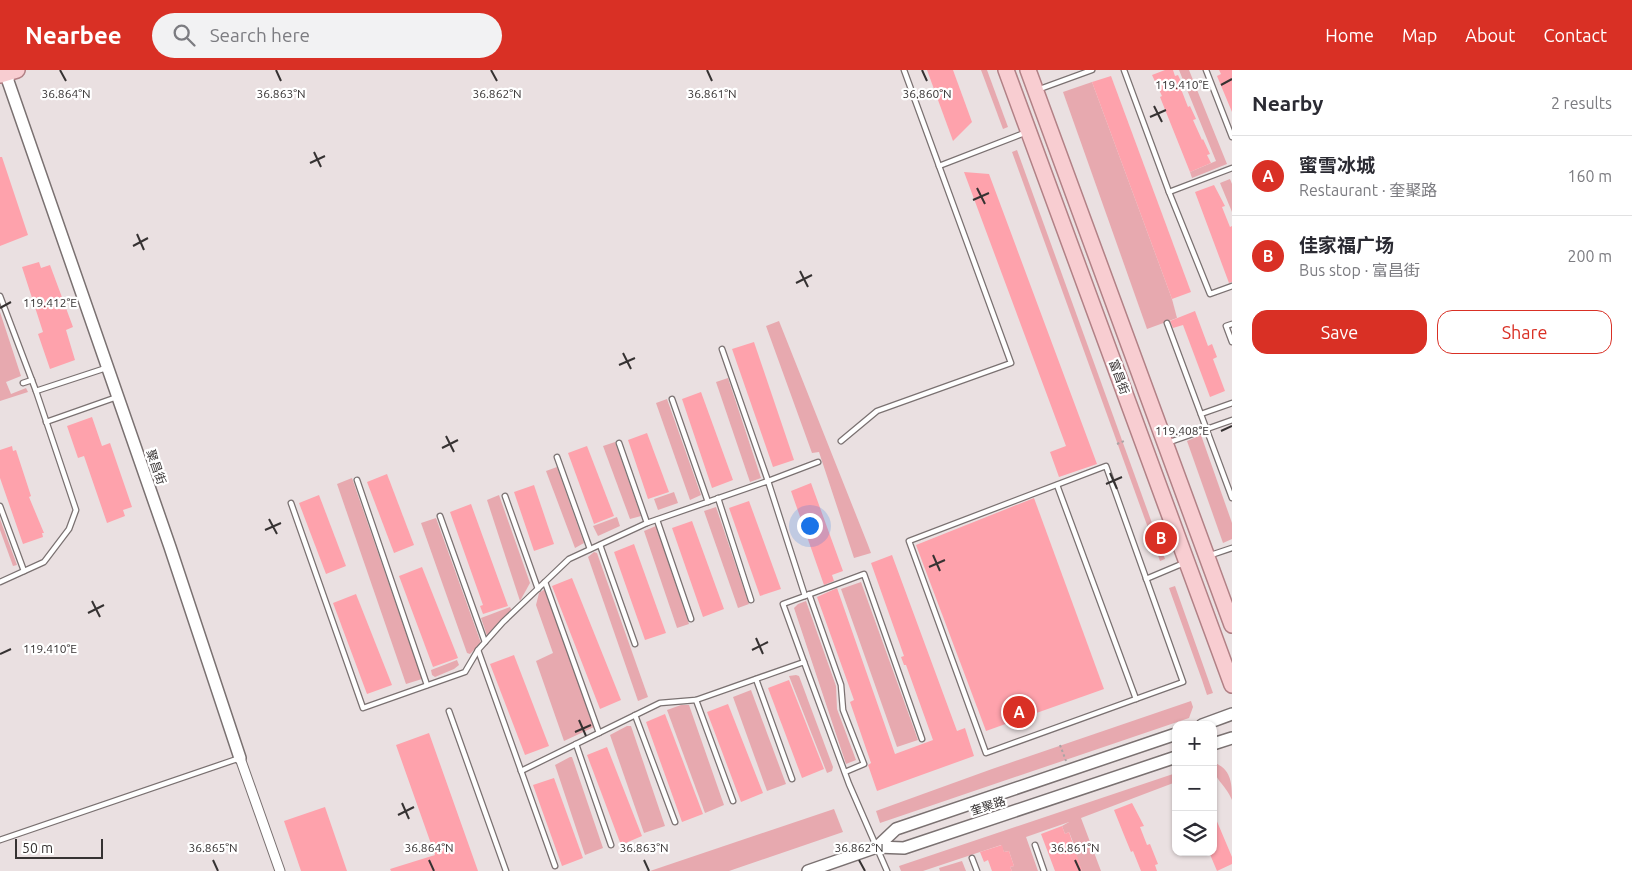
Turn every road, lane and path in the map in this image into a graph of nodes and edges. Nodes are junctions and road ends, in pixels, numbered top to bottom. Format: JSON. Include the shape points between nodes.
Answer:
{"nodes":[{"id":1,"x":904,"y":70,"type":"edge"},
{"id":2,"x":1006,"y":70,"type":"edge"},
{"id":3,"x":1028,"y":70,"type":"edge"},
{"id":4,"x":1092,"y":70,"type":"edge"},
{"id":5,"x":1124,"y":70,"type":"edge"},
{"id":6,"x":1206,"y":70,"type":"edge"},
{"id":7,"x":9,"y":72,"type":"edge"},
{"id":8,"x":1036,"y":91,"type":"junction"},
{"id":9,"x":1029,"y":132,"type":"junction"},
{"id":10,"x":1232,"y":137,"type":"edge"},
{"id":11,"x":939,"y":166,"type":"junction"},
{"id":12,"x":1232,"y":168,"type":"edge"},
{"id":13,"x":1169,"y":192,"type":"junction"},
{"id":14,"x":1232,"y":286,"type":"edge"},
{"id":15,"x":0,"y":296,"type":"edge"},
{"id":16,"x":1167,"y":323,"type":"dead end"},
{"id":17,"x":1232,"y":324,"type":"edge"},
{"id":18,"x":1232,"y":342,"type":"edge"},
{"id":19,"x":722,"y":349,"type":"dead end"},
{"id":20,"x":106,"y":368,"type":"junction"},
{"id":21,"x":32,"y":380,"type":"junction"},
{"id":22,"x":23,"y":383,"type":"dead end"},
{"id":23,"x":36,"y":391,"type":"junction"},
{"id":24,"x":117,"y":397,"type":"junction"},
{"id":25,"x":672,"y":399,"type":"dead end"},
{"id":26,"x":1232,"y":403,"type":"edge"},
{"id":27,"x":1201,"y":414,"type":"junction"},
{"id":28,"x":1232,"y":420,"type":"edge"},
{"id":29,"x":46,"y":422,"type":"junction"},
{"id":30,"x":1207,"y":429,"type":"junction"},
{"id":31,"x":1124,"y":440,"type":"dead end"},
{"id":32,"x":841,"y":442,"type":"dead end"},
{"id":33,"x":619,"y":443,"type":"dead end"},
{"id":34,"x":1165,"y":443,"type":"junction"},
{"id":35,"x":1117,"y":444,"type":"dead end"},
{"id":36,"x":557,"y":457,"type":"dead end"},
{"id":37,"x":818,"y":462,"type":"dead end"},
{"id":38,"x":357,"y":480,"type":"dead end"},
{"id":39,"x":768,"y":481,"type":"junction"},
{"id":40,"x":1057,"y":485,"type":"junction"},
{"id":41,"x":505,"y":496,"type":"dead end"},
{"id":42,"x":718,"y":498,"type":"junction"},
{"id":43,"x":1232,"y":498,"type":"edge"},
{"id":44,"x":708,"y":502,"type":"junction"},
{"id":45,"x":291,"y":503,"type":"dead end"},
{"id":46,"x":0,"y":506,"type":"edge"},
{"id":47,"x":440,"y":516,"type":"dead end"},
{"id":48,"x":657,"y":520,"type":"junction"},
{"id":49,"x":647,"y":523,"type":"junction"},
{"id":50,"x":600,"y":545,"type":"junction"},
{"id":51,"x":1232,"y":548,"type":"edge"},
{"id":52,"x":590,"y":549,"type":"junction"},
{"id":53,"x":1207,"y":557,"type":"junction"},
{"id":54,"x":1187,"y":562,"type":"junction"},
{"id":55,"x":24,"y":571,"type":"junction"},
{"id":56,"x":1146,"y":579,"type":"junction"},
{"id":57,"x":0,"y":582,"type":"edge"},
{"id":58,"x":545,"y":582,"type":"junction"},
{"id":59,"x":538,"y":589,"type":"junction"},
{"id":60,"x":807,"y":595,"type":"junction"},
{"id":61,"x":751,"y":600,"type":"dead end"},
{"id":62,"x":691,"y":619,"type":"dead end"},
{"id":63,"x":1232,"y":625,"type":"edge"},
{"id":64,"x":485,"y":642,"type":"junction"},
{"id":65,"x":635,"y":644,"type":"dead end"},
{"id":66,"x":478,"y":650,"type":"junction"},
{"id":67,"x":804,"y":662,"type":"junction"},
{"id":68,"x":756,"y":679,"type":"junction"},
{"id":69,"x":1232,"y":685,"type":"edge"},
{"id":70,"x":427,"y":686,"type":"junction"},
{"id":71,"x":1136,"y":699,"type":"junction"},
{"id":72,"x":696,"y":700,"type":"junction"},
{"id":73,"x":449,"y":711,"type":"dead end"},
{"id":74,"x":1232,"y":714,"type":"edge"},
{"id":75,"x":635,"y":715,"type":"junction"},
{"id":76,"x":1213,"y":721,"type":"edge"},
{"id":77,"x":599,"y":733,"type":"junction"},
{"id":78,"x":1172,"y":735,"type":"edge"},
{"id":79,"x":1232,"y":738,"type":"edge"},
{"id":80,"x":922,"y":739,"type":"dead end"},
{"id":81,"x":1217,"y":743,"type":"edge"},
{"id":82,"x":576,"y":744,"type":"junction"},
{"id":83,"x":1060,"y":746,"type":"dead end"},
{"id":84,"x":240,"y":758,"type":"junction"},
{"id":85,"x":1172,"y":758,"type":"edge"},
{"id":86,"x":1069,"y":770,"type":"junction"},
{"id":87,"x":521,"y":771,"type":"junction"},
{"id":88,"x":845,"y":772,"type":"junction"},
{"id":89,"x":792,"y":779,"type":"dead end"},
{"id":90,"x":733,"y":801,"type":"dead end"},
{"id":91,"x":675,"y":822,"type":"dead end"},
{"id":92,"x":0,"y":840,"type":"edge"},
{"id":93,"x":611,"y":845,"type":"dead end"},
{"id":94,"x":1035,"y":845,"type":"dead end"},
{"id":95,"x":878,"y":847,"type":"junction"},
{"id":96,"x":972,"y":858,"type":"dead end"},
{"id":97,"x":555,"y":866,"type":"dead end"},
{"id":98,"x":280,"y":871,"type":"edge"},
{"id":99,"x":506,"y":871,"type":"edge"},
{"id":100,"x":808,"y":871,"type":"edge"},
{"id":101,"x":887,"y":871,"type":"edge"},
{"id":102,"x":977,"y":871,"type":"edge"},
{"id":103,"x":1044,"y":871,"type":"edge"}],
"edges":[{"from":1,"to":11,"type":"lane"},
{"from":2,"to":9,"type":"main road","name":"富昌街"},
{"from":3,"to":8,"type":"main road","name":"富昌街"},
{"from":4,"to":8,"type":"lane"},
{"from":5,"to":13,"type":"lane"},
{"from":6,"to":10,"type":"lane"},
{"from":7,"to":20,"type":"street","name":"聚昌街","via":[[8,81]]},
{"from":8,"to":34,"type":"main road","name":"富昌街"},
{"from":9,"to":11,"type":"lane"},
{"from":9,"to":54,"type":"main road","name":"富昌街"},
{"from":11,"to":32,"type":"lane","via":[[1011,363],[877,411]]},
{"from":12,"to":13,"type":"lane"},
{"from":13,"to":14,"type":"lane","via":[[1210,294]]},
{"from":15,"to":21,"type":"lane"},
{"from":16,"to":27,"type":"lane"},
{"from":17,"to":18,"type":"lane","via":[[1226,326]]},
{"from":19,"to":39,"type":"lane"},
{"from":20,"to":23,"type":"lane"},
{"from":20,"to":24,"type":"street","name":"聚昌街"},
{"from":21,"to":22,"type":"lane"},
{"from":21,"to":23,"type":"lane"},
{"from":23,"to":29,"type":"lane"},
{"from":24,"to":29,"type":"lane"},
{"from":24,"to":84,"type":"street","name":"聚昌街"},
{"from":25,"to":44,"type":"lane"},
{"from":26,"to":27,"type":"lane"},
{"from":27,"to":30,"type":"lane"},
{"from":28,"to":30,"type":"lane"},
{"from":29,"to":55,"type":"lane","via":[[76,510],[69,529],[44,562]]},
{"from":30,"to":34,"type":"lane"},
{"from":30,"to":43,"type":"lane"},
{"from":31,"to":35,"type":"path"},
{"from":33,"to":49,"type":"lane"},
{"from":34,"to":53,"type":"main road","name":"富昌街"},
{"from":36,"to":52,"type":"lane"},
{"from":37,"to":39,"type":"lane"},
{"from":38,"to":70,"type":"lane"},
{"from":39,"to":42,"type":"lane"},
{"from":39,"to":60,"type":"lane"},
{"from":40,"to":56,"type":"lane","via":[[1106,466]]},
{"from":40,"to":71,"type":"lane"},
{"from":40,"to":71,"type":"lane","via":[[909,541],[986,753]]},
{"from":41,"to":59,"type":"lane"},
{"from":42,"to":44,"type":"lane"},
{"from":42,"to":61,"type":"lane"},
{"from":44,"to":48,"type":"lane"},
{"from":45,"to":70,"type":"lane","via":[[363,708]]},
{"from":46,"to":55,"type":"lane"},
{"from":47,"to":64,"type":"lane"},
{"from":48,"to":49,"type":"lane"},
{"from":48,"to":62,"type":"lane"},
{"from":49,"to":50,"type":"lane"},
{"from":50,"to":52,"type":"lane"},
{"from":50,"to":65,"type":"lane"},
{"from":51,"to":53,"type":"lane"},
{"from":52,"to":58,"type":"lane","via":[[569,559]]},
{"from":53,"to":63,"type":"main road","name":"富昌街"},
{"from":54,"to":56,"type":"lane"},
{"from":54,"to":69,"type":"main road","name":"富昌街"},
{"from":55,"to":57,"type":"lane"},
{"from":56,"to":71,"type":"lane","via":[[1183,682]]},
{"from":58,"to":59,"type":"lane"},
{"from":58,"to":77,"type":"lane"},
{"from":59,"to":64,"type":"lane"},
{"from":60,"to":67,"type":"lane","via":[[783,604]]},
{"from":60,"to":80,"type":"lane","via":[[864,574]]},
{"from":60,"to":88,"type":"lane","via":[[841,685],[843,710],[864,764]]},
{"from":64,"to":66,"type":"lane"},
{"from":66,"to":70,"type":"lane","via":[[465,672]]},
{"from":66,"to":87,"type":"lane"},
{"from":67,"to":68,"type":"lane"},
{"from":67,"to":88,"type":"lane"},
{"from":68,"to":72,"type":"lane"},
{"from":68,"to":89,"type":"lane"},
{"from":72,"to":75,"type":"lane","via":[[660,703]]},
{"from":72,"to":90,"type":"lane"},
{"from":73,"to":99,"type":"lane"},
{"from":74,"to":76,"type":"street"},
{"from":75,"to":77,"type":"lane"},
{"from":75,"to":91,"type":"lane"},
{"from":77,"to":82,"type":"lane"},
{"from":78,"to":86,"type":"street"},
{"from":79,"to":81,"type":"street"},
{"from":82,"to":87,"type":"lane"},
{"from":82,"to":93,"type":"lane"},
{"from":83,"to":86,"type":"path"},
{"from":84,"to":92,"type":"lane"},
{"from":84,"to":98,"type":"street","name":"聚昌街"},
{"from":85,"to":95,"type":"street","name":"奎聚路","via":[[904,848]]},
{"from":86,"to":95,"type":"street","via":[[896,829]]},
{"from":87,"to":97,"type":"lane"},
{"from":88,"to":95,"type":"lane"},
{"from":94,"to":103,"type":"lane"},
{"from":95,"to":100,"type":"street","name":"奎聚路"},
{"from":95,"to":101,"type":"lane"},
{"from":96,"to":102,"type":"lane"}]}
